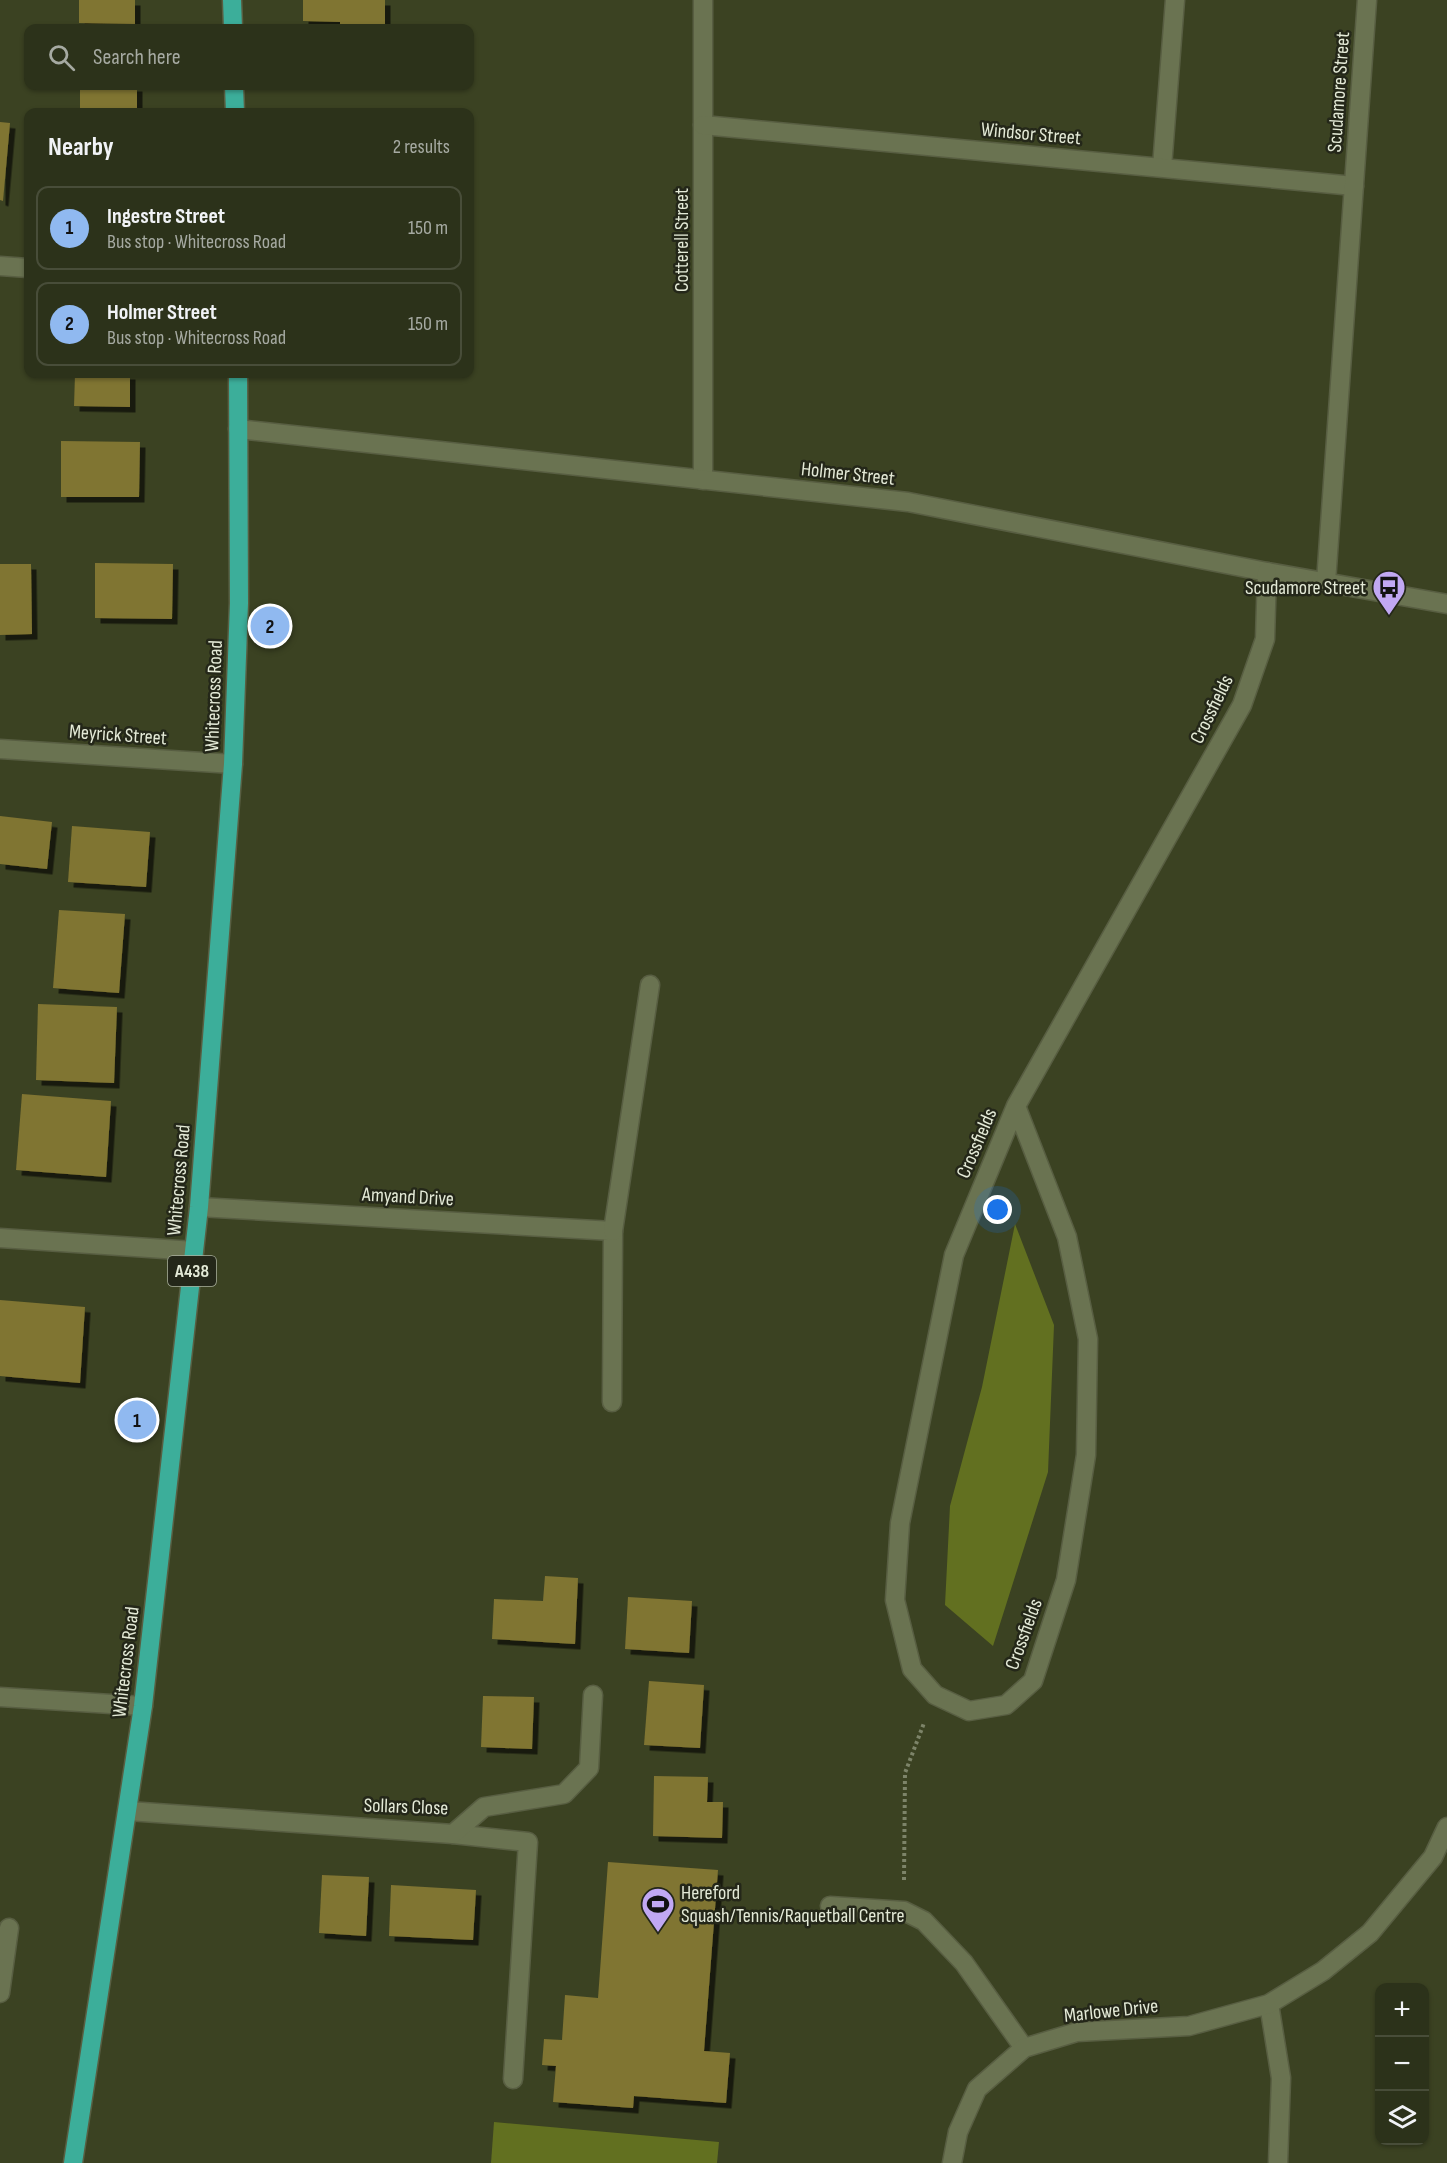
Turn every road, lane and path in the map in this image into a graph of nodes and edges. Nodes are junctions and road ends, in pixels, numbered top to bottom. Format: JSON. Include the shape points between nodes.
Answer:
{"nodes":[{"id":1,"x":232,"y":0,"type":"edge"},
{"id":2,"x":703,"y":0,"type":"edge"},
{"id":3,"x":1174,"y":0,"type":"edge"},
{"id":4,"x":1367,"y":0,"type":"edge"},
{"id":5,"x":233,"y":24,"type":"edge"},
{"id":6,"x":234,"y":90,"type":"edge"},
{"id":7,"x":235,"y":108,"type":"edge"},
{"id":8,"x":703,"y":125,"type":"junction"},
{"id":9,"x":1162,"y":168,"type":"junction"},
{"id":10,"x":1354,"y":186,"type":"junction"},
{"id":11,"x":0,"y":266,"type":"edge"},
{"id":12,"x":24,"y":268,"type":"edge"},
{"id":13,"x":238,"y":378,"type":"edge"},
{"id":14,"x":238,"y":429,"type":"junction"},
{"id":15,"x":704,"y":480,"type":"junction"},
{"id":16,"x":1268,"y":572,"type":"junction"},
{"id":17,"x":1326,"y":582,"type":"junction"},
{"id":18,"x":1447,"y":604,"type":"edge"},
{"id":19,"x":0,"y":749,"type":"edge"},
{"id":20,"x":233,"y":764,"type":"junction"},
{"id":21,"x":650,"y":985,"type":"dead end"},
{"id":22,"x":1016,"y":1106,"type":"junction"},
{"id":23,"x":199,"y":1207,"type":"junction"},
{"id":24,"x":613,"y":1231,"type":"junction"},
{"id":25,"x":0,"y":1238,"type":"edge"},
{"id":26,"x":194,"y":1251,"type":"junction"},
{"id":27,"x":612,"y":1402,"type":"dead end"},
{"id":28,"x":593,"y":1695,"type":"dead end"},
{"id":29,"x":935,"y":1695,"type":"junction"},
{"id":30,"x":0,"y":1697,"type":"edge"},
{"id":31,"x":143,"y":1706,"type":"junction"},
{"id":32,"x":128,"y":1810,"type":"junction"},
{"id":33,"x":1447,"y":1827,"type":"edge"},
{"id":34,"x":453,"y":1834,"type":"junction"},
{"id":35,"x":830,"y":1906,"type":"dead end"},
{"id":36,"x":904,"y":1911,"type":"junction"},
{"id":37,"x":9,"y":1928,"type":"dead end"},
{"id":38,"x":0,"y":1993,"type":"edge"},
{"id":39,"x":1269,"y":2004,"type":"junction"},
{"id":40,"x":1024,"y":2048,"type":"junction"},
{"id":41,"x":513,"y":2079,"type":"dead end"},
{"id":42,"x":73,"y":2163,"type":"edge"},
{"id":43,"x":952,"y":2163,"type":"edge"},
{"id":44,"x":1278,"y":2163,"type":"edge"}],
"edges":[{"from":1,"to":5,"type":"highway"},
{"from":2,"to":8,"type":"street","name":"Cotterell Street"},
{"from":3,"to":9,"type":"street"},
{"from":4,"to":10,"type":"street","name":"Scudamore Street"},
{"from":6,"to":7,"type":"highway"},
{"from":8,"to":9,"type":"street","name":"Windsor Street"},
{"from":8,"to":15,"type":"street","name":"Cotterell Street"},
{"from":9,"to":10,"type":"street","name":"Windsor Street"},
{"from":10,"to":17,"type":"street","name":"Scudamore Street"},
{"from":11,"to":12,"type":"street"},
{"from":13,"to":14,"type":"highway","name":"Whitecross Road","number":"A438"},
{"from":14,"to":15,"type":"street","name":"Holmer Street"},
{"from":14,"to":20,"type":"highway","name":"Whitecross Road","number":"A438","via":[[239,603]]},
{"from":15,"to":16,"type":"street","name":"Holmer Street","via":[[908,502]]},
{"from":16,"to":17,"type":"street","name":"Holmer Street"},
{"from":16,"to":22,"type":"street","name":"Crossfields","via":[[1265,639],[1242,705]]},
{"from":17,"to":18,"type":"street","name":"Holmer Street"},
{"from":19,"to":20,"type":"street","name":"Meyrick Street"},
{"from":20,"to":23,"type":"highway","name":"Whitecross Road","number":"A438"},
{"from":21,"to":24,"type":"street"},
{"from":22,"to":29,"type":"street","name":"Crossfields","via":[[954,1255],[900,1523],[895,1600],[912,1668]]},
{"from":22,"to":29,"type":"street","name":"Crossfields","via":[[1067,1237],[1088,1339],[1086,1455],[1066,1580],[1033,1681],[1006,1705],[969,1711]]},
{"from":23,"to":24,"type":"street","name":"Amyand Drive"},
{"from":23,"to":26,"type":"highway","name":"Whitecross Road","number":"A438"},
{"from":24,"to":27,"type":"street"},
{"from":25,"to":26,"type":"street"},
{"from":26,"to":31,"type":"highway","name":"Whitecross Road","number":"A438"},
{"from":28,"to":34,"type":"street","name":"Sollars Close","via":[[589,1768],[564,1794],[484,1807]]},
{"from":29,"to":36,"type":"path","via":[[905,1773]]},
{"from":30,"to":31,"type":"street"},
{"from":31,"to":32,"type":"highway","name":"Whitecross Road","number":"A438"},
{"from":32,"to":34,"type":"street","name":"Sollars Close"},
{"from":32,"to":42,"type":"highway","name":"Whitecross Road","number":"A438"},
{"from":33,"to":39,"type":"street","name":"Marlowe Drive","via":[[1433,1857],[1370,1933],[1323,1971]]},
{"from":34,"to":41,"type":"street","via":[[528,1842]]},
{"from":35,"to":36,"type":"street"},
{"from":36,"to":40,"type":"street","via":[[924,1921],[964,1963]]},
{"from":37,"to":38,"type":"street"},
{"from":39,"to":40,"type":"street","name":"Marlowe Drive","via":[[1189,2026],[1077,2032]]},
{"from":39,"to":44,"type":"street","via":[[1281,2078]]},
{"from":40,"to":43,"type":"street","name":"Marlowe Drive","via":[[977,2089],[958,2132]]}]}
